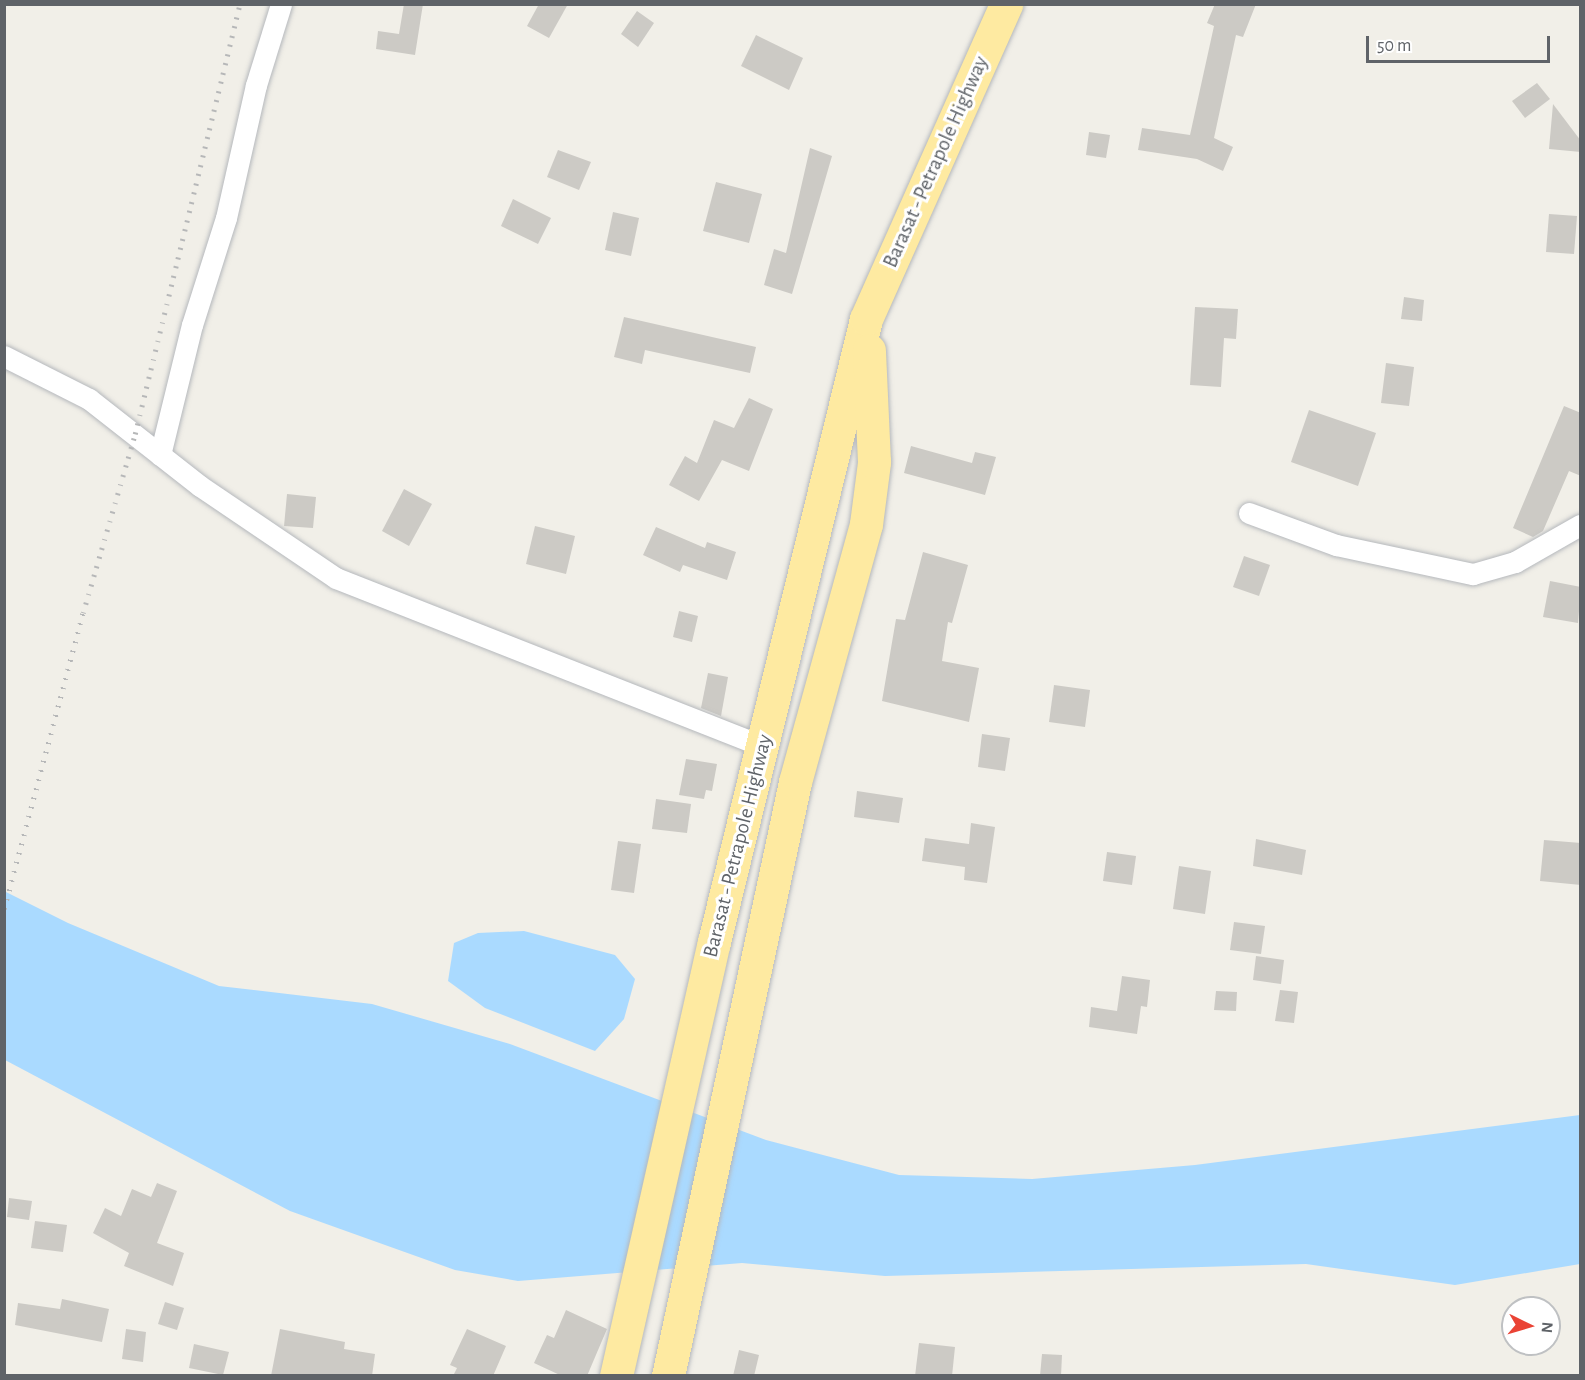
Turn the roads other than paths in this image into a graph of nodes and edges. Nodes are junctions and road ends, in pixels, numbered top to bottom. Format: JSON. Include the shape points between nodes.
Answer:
{"nodes":[{"id":1,"x":281,"y":4,"type":"edge"},
{"id":2,"x":1006,"y":4,"type":"edge"},
{"id":3,"x":866,"y":319,"type":"junction"},
{"id":4,"x":4,"y":356,"type":"edge"},
{"id":5,"x":160,"y":455,"type":"junction"},
{"id":6,"x":1249,"y":513,"type":"dead end"},
{"id":7,"x":1581,"y":525,"type":"edge"},
{"id":8,"x":762,"y":746,"type":"junction"},
{"id":9,"x":616,"y":1376,"type":"edge"},
{"id":10,"x":668,"y":1376,"type":"edge"}],
"edges":[{"from":1,"to":5,"type":"street","via":[[256,85],[226,218],[192,325]]},
{"from":2,"to":3,"type":"highway","name":"Barasat - Petrapole Highway"},
{"from":3,"to":8,"type":"highway","name":"Barasat - Petrapole Highway"},
{"from":3,"to":10,"type":"highway","name":"Barasat - Petrapole Highway","via":[[874,462],[866,524],[795,782]]},
{"from":4,"to":5,"type":"street","via":[[89,399]]},
{"from":5,"to":8,"type":"street","via":[[336,578]]},
{"from":6,"to":7,"type":"street","via":[[1336,545],[1473,574],[1515,562]]},
{"from":8,"to":9,"type":"highway","name":"Barasat - Petrapole Highway"}]}
